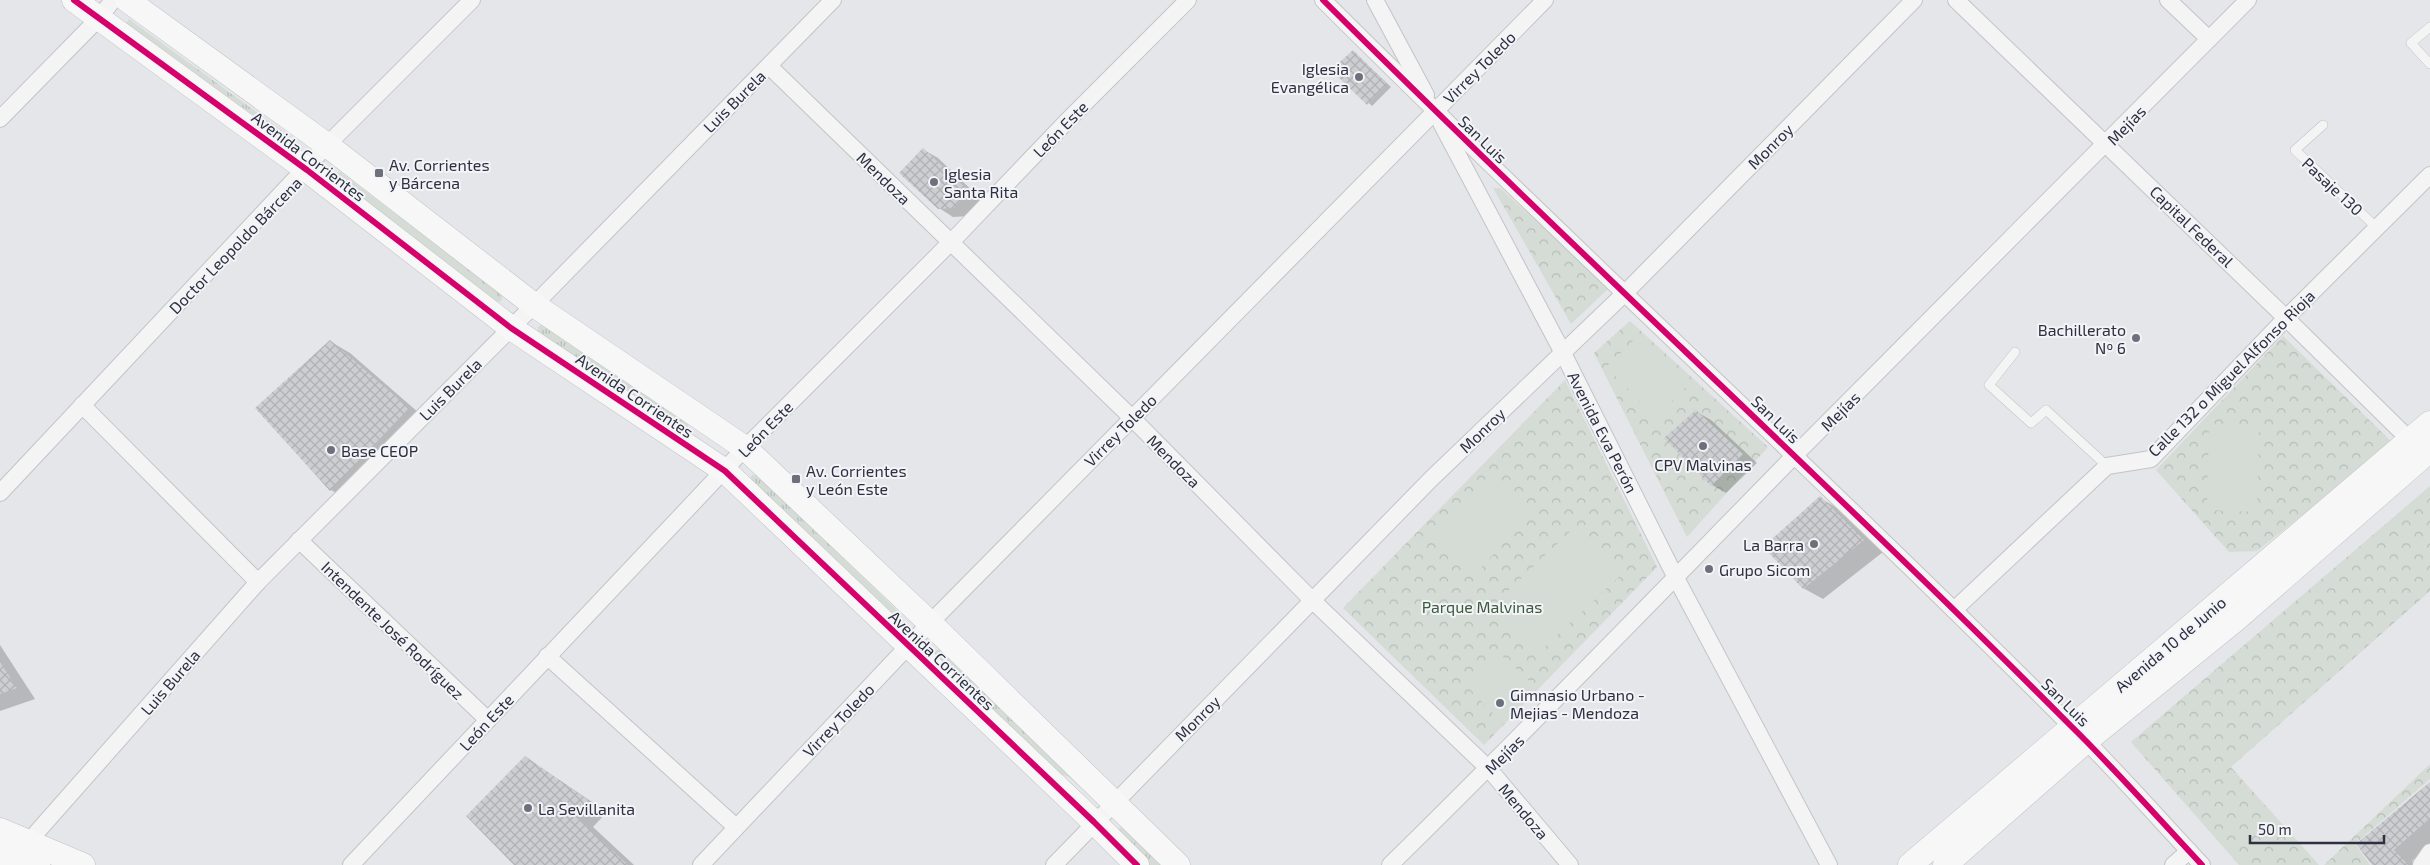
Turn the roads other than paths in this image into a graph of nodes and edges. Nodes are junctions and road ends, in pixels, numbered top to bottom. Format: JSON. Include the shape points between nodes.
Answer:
{"nodes":[{"id":1,"x":74,"y":0,"type":"edge"},
{"id":2,"x":127,"y":0,"type":"edge"},
{"id":3,"x":472,"y":0,"type":"edge"},
{"id":4,"x":833,"y":0,"type":"edge"},
{"id":5,"x":1188,"y":0,"type":"edge"},
{"id":6,"x":1323,"y":0,"type":"edge"},
{"id":7,"x":1375,"y":0,"type":"edge"},
{"id":8,"x":1546,"y":0,"type":"edge"},
{"id":9,"x":1914,"y":0,"type":"edge"},
{"id":10,"x":1956,"y":0,"type":"edge"},
{"id":11,"x":2168,"y":0,"type":"edge"},
{"id":12,"x":2248,"y":0,"type":"edge"},
{"id":13,"x":106,"y":9,"type":"edge"},
{"id":14,"x":2430,"y":26,"type":"edge"},
{"id":15,"x":2209,"y":39,"type":"junction"},
{"id":16,"x":2430,"y":64,"type":"edge"},
{"id":17,"x":769,"y":66,"type":"junction"},
{"id":18,"x":1434,"y":111,"type":"junction"},
{"id":19,"x":0,"y":119,"type":"edge"},
{"id":20,"x":2323,"y":125,"type":"dead end"},
{"id":21,"x":2107,"y":144,"type":"junction"},
{"id":22,"x":328,"y":145,"type":"junction"},
{"id":23,"x":307,"y":170,"type":"junction"},
{"id":24,"x":2430,"y":175,"type":"edge"},
{"id":25,"x":2377,"y":228,"type":"junction"},
{"id":26,"x":950,"y":243,"type":"junction"},
{"id":27,"x":1625,"y":293,"type":"junction"},
{"id":28,"x":534,"y":305,"type":"junction"},
{"id":29,"x":2286,"y":318,"type":"junction"},
{"id":30,"x":511,"y":328,"type":"junction"},
{"id":31,"x":2014,"y":352,"type":"dead end"},
{"id":32,"x":1563,"y":353,"type":"junction"},
{"id":33,"x":82,"y":405,"type":"junction"},
{"id":34,"x":1132,"y":418,"type":"junction"},
{"id":35,"x":2430,"y":423,"type":"edge"},
{"id":36,"x":745,"y":448,"type":"junction"},
{"id":37,"x":2422,"y":448,"type":"edge"},
{"id":38,"x":1794,"y":456,"type":"junction"},
{"id":39,"x":2107,"y":466,"type":"junction"},
{"id":40,"x":724,"y":471,"type":"junction"},
{"id":41,"x":0,"y":492,"type":"edge"},
{"id":42,"x":299,"y":540,"type":"junction"},
{"id":43,"x":1676,"y":578,"type":"junction"},
{"id":44,"x":258,"y":582,"type":"junction"},
{"id":45,"x":1313,"y":601,"type":"junction"},
{"id":46,"x":1954,"y":610,"type":"junction"},
{"id":47,"x":930,"y":623,"type":"junction"},
{"id":48,"x":908,"y":647,"type":"junction"},
{"id":49,"x":547,"y":656,"type":"junction"},
{"id":50,"x":488,"y":720,"type":"junction"},
{"id":51,"x":2079,"y":734,"type":"junction"},
{"id":52,"x":1489,"y":769,"type":"junction"},
{"id":53,"x":1114,"y":802,"type":"junction"},
{"id":54,"x":1094,"y":822,"type":"junction"},
{"id":55,"x":736,"y":827,"type":"junction"},
{"id":56,"x":0,"y":830,"type":"edge"},
{"id":57,"x":2189,"y":851,"type":"junction"},
{"id":58,"x":2430,"y":852,"type":"edge"},
{"id":59,"x":19,"y":856,"type":"edge"},
{"id":60,"x":83,"y":865,"type":"edge"},
{"id":61,"x":351,"y":865,"type":"edge"},
{"id":62,"x":701,"y":865,"type":"edge"},
{"id":63,"x":1054,"y":865,"type":"edge"},
{"id":64,"x":1137,"y":865,"type":"edge"},
{"id":65,"x":1178,"y":865,"type":"edge"},
{"id":66,"x":1390,"y":865,"type":"edge"},
{"id":67,"x":1570,"y":865,"type":"edge"},
{"id":68,"x":1829,"y":865,"type":"edge"},
{"id":69,"x":1910,"y":865,"type":"edge"},
{"id":70,"x":1945,"y":865,"type":"edge"},
{"id":71,"x":2173,"y":865,"type":"edge"},
{"id":72,"x":2202,"y":865,"type":"edge"},
{"id":73,"x":2421,"y":865,"type":"edge"}],
"edges":[{"from":1,"to":13,"type":"street","name":"Avenida Corrientes"},
{"from":2,"to":22,"type":"street","name":"Avenida Corrientes"},
{"from":3,"to":22,"type":"street","name":"Doctor Leopoldo Bárcena"},
{"from":4,"to":17,"type":"street","name":"Luis Burela"},
{"from":5,"to":26,"type":"street","name":"León Este"},
{"from":6,"to":18,"type":"street","name":"San Luis"},
{"from":7,"to":18,"type":"street","name":"Avenida Eva Perón"},
{"from":8,"to":18,"type":"street","name":"Virrey Toledo"},
{"from":9,"to":27,"type":"street","name":"Monroy"},
{"from":10,"to":21,"type":"street","name":"Capital Federal"},
{"from":11,"to":15,"type":"street"},
{"from":12,"to":15,"type":"street","name":"Mejías"},
{"from":13,"to":19,"type":"street"},
{"from":13,"to":23,"type":"street","name":"Avenida Corrientes"},
{"from":14,"to":16,"type":"lane","via":[[2411,43]]},
{"from":15,"to":21,"type":"street","name":"Mejías"},
{"from":17,"to":26,"type":"street","name":"Mendoza"},
{"from":17,"to":28,"type":"street","name":"Luis Burela"},
{"from":18,"to":27,"type":"street","name":"San Luis"},
{"from":18,"to":32,"type":"street","name":"Avenida Eva Perón"},
{"from":18,"to":34,"type":"street","name":"Virrey Toledo"},
{"from":20,"to":25,"type":"lane","name":"Pasaje 130","via":[[2295,150]]},
{"from":21,"to":29,"type":"street","name":"Capital Federal"},
{"from":21,"to":38,"type":"street","name":"Mejías"},
{"from":22,"to":23,"type":"street","name":"Doctor Leopoldo Bárcena"},
{"from":22,"to":28,"type":"street","name":"Avenida Corrientes"},
{"from":23,"to":30,"type":"street","name":"Avenida Corrientes"},
{"from":23,"to":33,"type":"street","name":"Doctor Leopoldo Bárcena"},
{"from":24,"to":25,"type":"street","name":"Calle 132 o Miguel Alfonso Rioja"},
{"from":25,"to":29,"type":"street","name":"Calle 132 o Miguel Alfonso Rioja"},
{"from":26,"to":34,"type":"street","name":"Mendoza"},
{"from":26,"to":36,"type":"street","name":"León Este"},
{"from":27,"to":32,"type":"street","name":"Monroy"},
{"from":27,"to":38,"type":"street","name":"San Luis"},
{"from":28,"to":30,"type":"street","name":"Luis Burela"},
{"from":28,"to":36,"type":"street","name":"Avenida Corrientes"},
{"from":29,"to":37,"type":"street","name":"Capital Federal"},
{"from":29,"to":39,"type":"street","name":"Calle 132 o Miguel Alfonso Rioja","via":[[2151,459]]},
{"from":30,"to":40,"type":"street","name":"Avenida Corrientes"},
{"from":30,"to":42,"type":"street","name":"Luis Burela"},
{"from":31,"to":39,"type":"lane","via":[[1988,385],[2031,423],[2046,410]]},
{"from":32,"to":43,"type":"street","name":"Avenida Eva Perón"},
{"from":32,"to":45,"type":"street","name":"Monroy","via":[[1431,479]]},
{"from":33,"to":41,"type":"street","name":"Doctor Leopoldo Bárcena"},
{"from":33,"to":44,"type":"street"},
{"from":34,"to":45,"type":"street","name":"Mendoza"},
{"from":34,"to":47,"type":"street","name":"Virrey Toledo"},
{"from":35,"to":37,"type":"street","name":"Avenida 10 de Junio"},
{"from":36,"to":40,"type":"street","name":"León Este"},
{"from":36,"to":47,"type":"street","name":"Avenida Corrientes"},
{"from":37,"to":51,"type":"street","name":"Avenida 10 de Junio","via":[[2235,620]]},
{"from":38,"to":43,"type":"street","name":"Mejías"},
{"from":38,"to":46,"type":"street","name":"San Luis"},
{"from":39,"to":46,"type":"street"},
{"from":40,"to":48,"type":"street","name":"Avenida Corrientes"},
{"from":40,"to":49,"type":"street","name":"León Este"},
{"from":42,"to":44,"type":"street","name":"Luis Burela"},
{"from":42,"to":50,"type":"street","name":"Intendente José Rodríguez"},
{"from":43,"to":52,"type":"street","name":"Mejías"},
{"from":43,"to":68,"type":"street","name":"Avenida Eva Perón"},
{"from":44,"to":59,"type":"street","name":"Luis Burela"},
{"from":45,"to":52,"type":"street","name":"Mendoza"},
{"from":45,"to":53,"type":"street","name":"Monroy"},
{"from":46,"to":51,"type":"street","name":"San Luis"},
{"from":47,"to":48,"type":"street","name":"Virrey Toledo"},
{"from":47,"to":53,"type":"street","name":"Avenida Corrientes"},
{"from":48,"to":54,"type":"street","name":"Avenida Corrientes"},
{"from":48,"to":55,"type":"street","name":"Virrey Toledo"},
{"from":49,"to":50,"type":"street","name":"León Este"},
{"from":49,"to":55,"type":"street"},
{"from":50,"to":61,"type":"street","name":"León Este"},
{"from":51,"to":57,"type":"street","name":"San Luis"},
{"from":51,"to":69,"type":"street","name":"Avenida 10 de Junio"},
{"from":51,"to":70,"type":"street","name":"Avenida 10 de Junio"},
{"from":52,"to":66,"type":"street","name":"Mejías"},
{"from":52,"to":67,"type":"street","name":"Mendoza"},
{"from":53,"to":54,"type":"street","name":"Monroy"},
{"from":53,"to":65,"type":"street","name":"Avenida Corrientes"},
{"from":54,"to":63,"type":"street","name":"Monroy"},
{"from":54,"to":64,"type":"street","name":"Avenida Corrientes"},
{"from":55,"to":62,"type":"street","name":"Virrey Toledo"},
{"from":56,"to":59,"type":"street"},
{"from":57,"to":71,"type":"street"},
{"from":57,"to":72,"type":"street","name":"San Luis"},
{"from":58,"to":73,"type":"street"},
{"from":59,"to":60,"type":"street"}]}
